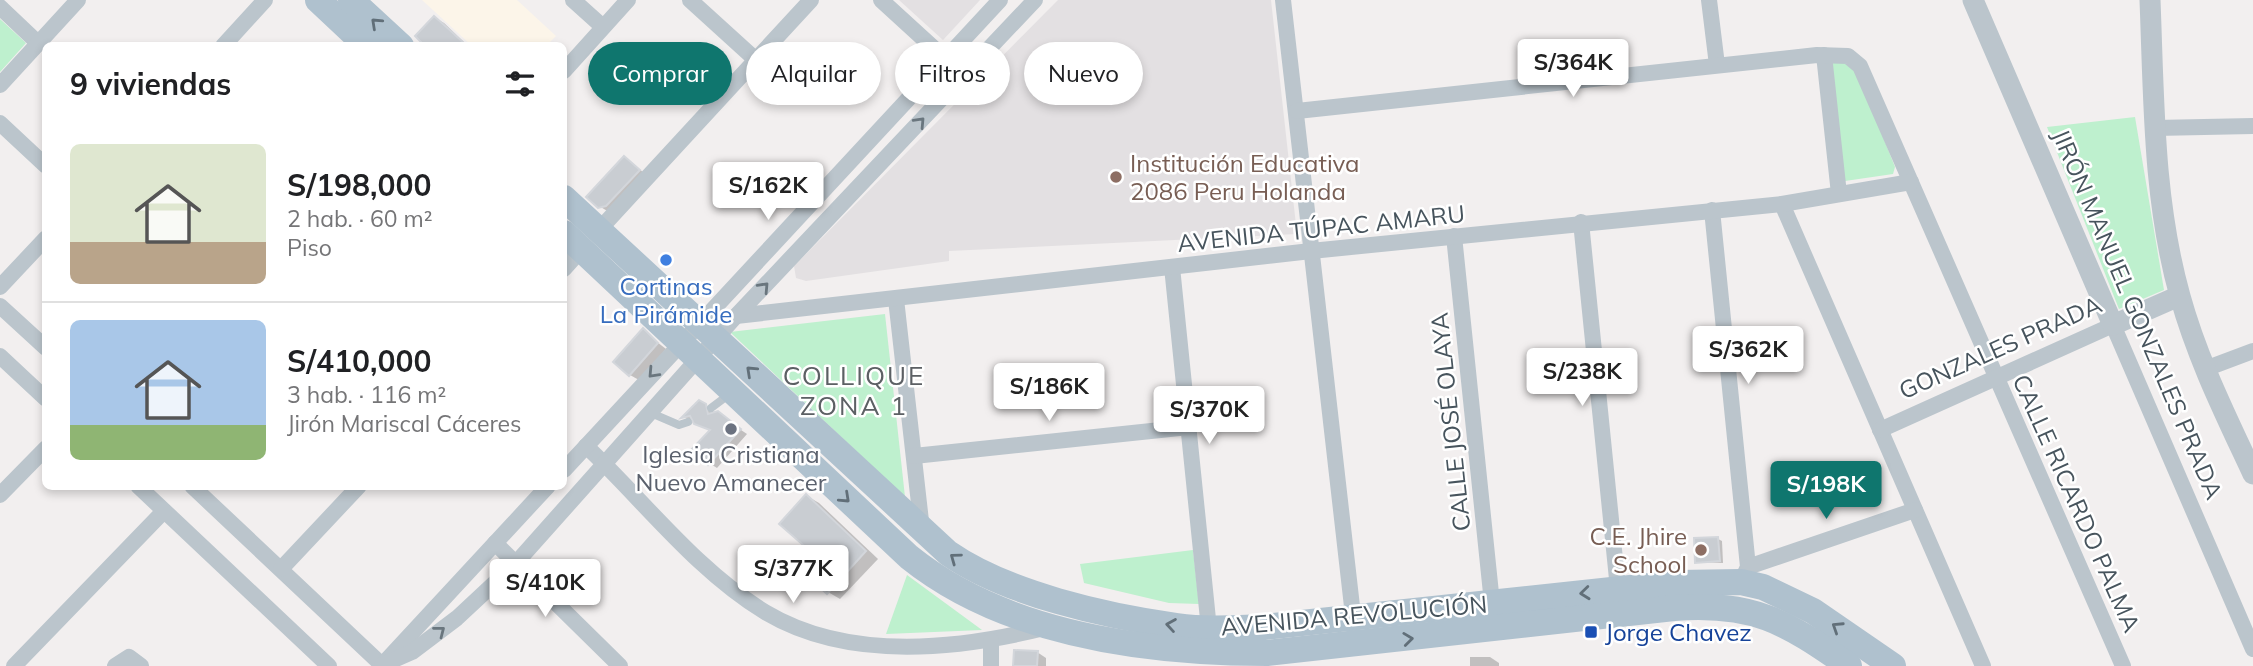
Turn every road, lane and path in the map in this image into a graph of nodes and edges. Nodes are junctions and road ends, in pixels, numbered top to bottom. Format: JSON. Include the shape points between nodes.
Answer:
{"nodes":[{"id":1,"x":78,"y":0,"type":"edge"},
{"id":2,"x":265,"y":0,"type":"edge"},
{"id":3,"x":318,"y":0,"type":"edge"},
{"id":4,"x":351,"y":0,"type":"edge"},
{"id":5,"x":573,"y":0,"type":"edge"},
{"id":6,"x":628,"y":0,"type":"edge"},
{"id":7,"x":690,"y":0,"type":"edge"},
{"id":8,"x":811,"y":0,"type":"edge"},
{"id":9,"x":881,"y":0,"type":"edge"},
{"id":10,"x":1000,"y":0,"type":"edge"},
{"id":11,"x":1035,"y":0,"type":"edge"},
{"id":12,"x":1283,"y":0,"type":"edge"},
{"id":13,"x":1709,"y":0,"type":"edge"},
{"id":14,"x":1973,"y":0,"type":"edge"},
{"id":15,"x":2150,"y":0,"type":"edge"},
{"id":16,"x":0,"y":8,"type":"edge"},
{"id":17,"x":603,"y":27,"type":"junction"},
{"id":18,"x":227,"y":42,"type":"edge"},
{"id":19,"x":363,"y":42,"type":"edge"},
{"id":20,"x":397,"y":42,"type":"edge"},
{"id":21,"x":772,"y":42,"type":"edge"},
{"id":22,"x":927,"y":42,"type":"edge"},
{"id":23,"x":961,"y":42,"type":"edge"},
{"id":24,"x":995,"y":42,"type":"edge"},
{"id":25,"x":38,"y":43,"type":"junction"},
{"id":26,"x":746,"y":51,"type":"edge"},
{"id":27,"x":1824,"y":55,"type":"junction"},
{"id":28,"x":1717,"y":65,"type":"junction"},
{"id":29,"x":567,"y":68,"type":"edge"},
{"id":30,"x":746,"y":70,"type":"edge"},
{"id":31,"x":0,"y":85,"type":"edge"},
{"id":32,"x":905,"y":105,"type":"edge"},
{"id":33,"x":936,"y":105,"type":"edge"},
{"id":34,"x":1297,"y":111,"type":"junction"},
{"id":35,"x":0,"y":123,"type":"edge"},
{"id":36,"x":2253,"y":126,"type":"edge"},
{"id":37,"x":2155,"y":128,"type":"junction"},
{"id":38,"x":42,"y":162,"type":"edge"},
{"id":39,"x":1911,"y":182,"type":"junction"},
{"id":40,"x":1839,"y":194,"type":"junction"},
{"id":41,"x":1782,"y":204,"type":"junction"},
{"id":42,"x":567,"y":205,"type":"edge"},
{"id":43,"x":1712,"y":210,"type":"junction"},
{"id":44,"x":1581,"y":222,"type":"junction"},
{"id":45,"x":1454,"y":236,"type":"junction"},
{"id":46,"x":581,"y":238,"type":"edge"},
{"id":47,"x":42,"y":242,"type":"edge"},
{"id":48,"x":1311,"y":251,"type":"junction"},
{"id":49,"x":567,"y":264,"type":"edge"},
{"id":50,"x":1172,"y":267,"type":"junction"},
{"id":51,"x":0,"y":287,"type":"edge"},
{"id":52,"x":2179,"y":296,"type":"junction"},
{"id":53,"x":896,"y":299,"type":"junction"},
{"id":54,"x":0,"y":306,"type":"edge"},
{"id":55,"x":736,"y":316,"type":"junction"},
{"id":56,"x":2113,"y":325,"type":"junction"},
{"id":57,"x":708,"y":331,"type":"junction"},
{"id":58,"x":42,"y":344,"type":"edge"},
{"id":59,"x":2253,"y":351,"type":"edge"},
{"id":60,"x":689,"y":352,"type":"junction"},
{"id":61,"x":0,"y":356,"type":"edge"},
{"id":62,"x":2205,"y":369,"type":"junction"},
{"id":63,"x":1996,"y":377,"type":"junction"},
{"id":64,"x":42,"y":395,"type":"edge"},
{"id":65,"x":651,"y":413,"type":"junction"},
{"id":66,"x":688,"y":422,"type":"dead end"},
{"id":67,"x":1189,"y":427,"type":"junction"},
{"id":68,"x":1880,"y":430,"type":"junction"},
{"id":69,"x":586,"y":446,"type":"junction"},
{"id":70,"x":42,"y":452,"type":"edge"},
{"id":71,"x":914,"y":456,"type":"junction"},
{"id":72,"x":605,"y":464,"type":"junction"},
{"id":73,"x":567,"y":467,"type":"edge"},
{"id":74,"x":2253,"y":474,"type":"edge"},
{"id":75,"x":142,"y":490,"type":"edge"},
{"id":76,"x":196,"y":490,"type":"edge"},
{"id":77,"x":355,"y":490,"type":"edge"},
{"id":78,"x":544,"y":490,"type":"edge"},
{"id":79,"x":0,"y":495,"type":"edge"},
{"id":80,"x":1915,"y":510,"type":"junction"},
{"id":81,"x":164,"y":511,"type":"junction"},
{"id":82,"x":922,"y":530,"type":"junction"},
{"id":83,"x":495,"y":542,"type":"junction"},
{"id":84,"x":516,"y":563,"type":"junction"},
{"id":85,"x":281,"y":569,"type":"junction"},
{"id":86,"x":1745,"y":574,"type":"junction"},
{"id":87,"x":1618,"y":589,"type":"junction"},
{"id":88,"x":1492,"y":603,"type":"junction"},
{"id":89,"x":1353,"y":618,"type":"junction"},
{"id":90,"x":1053,"y":626,"type":"junction"},
{"id":91,"x":1209,"y":629,"type":"junction"},
{"id":92,"x":992,"y":641,"type":"junction"},
{"id":93,"x":1356,"y":645,"type":"junction"},
{"id":94,"x":2253,"y":649,"type":"edge"},
{"id":95,"x":13,"y":666,"type":"edge"},
{"id":96,"x":329,"y":666,"type":"edge"},
{"id":97,"x":382,"y":666,"type":"edge"},
{"id":98,"x":621,"y":666,"type":"edge"},
{"id":99,"x":991,"y":666,"type":"edge"},
{"id":100,"x":1849,"y":666,"type":"edge"},
{"id":101,"x":1893,"y":666,"type":"edge"},
{"id":102,"x":1983,"y":666,"type":"edge"},
{"id":103,"x":2123,"y":666,"type":"edge"}],
"edges":[{"from":1,"to":25,"type":"street"},
{"from":2,"to":18,"type":"street"},
{"from":3,"to":19,"type":"main road"},
{"from":20,"to":4,"type":"main road","one_way":true},
{"from":5,"to":17,"type":"street"},
{"from":6,"to":17,"type":"street"},
{"from":7,"to":26,"type":"street"},
{"from":8,"to":21,"type":"street"},
{"from":9,"to":22,"type":"street"},
{"from":10,"to":23,"type":"street"},
{"from":11,"to":24,"type":"street"},
{"from":12,"to":34,"type":"street"},
{"from":13,"to":28,"type":"street"},
{"from":14,"to":56,"type":"street","name":"JIRÓN MANUEL GONZALES PRADA"},
{"from":15,"to":37,"type":"street"},
{"from":16,"to":25,"type":"street"},
{"from":17,"to":29,"type":"street"},
{"from":25,"to":31,"type":"street"},
{"from":27,"to":28,"type":"street"},
{"from":27,"to":39,"type":"street","name":"CALLE RICARDO PALMA","via":[[1848,56],[1860,66]]},
{"from":27,"to":40,"type":"street"},
{"from":28,"to":34,"type":"street"},
{"from":30,"to":46,"type":"street"},
{"from":32,"to":57,"type":"street"},
{"from":55,"to":33,"type":"street","one_way":true},
{"from":34,"to":48,"type":"street"},
{"from":35,"to":38,"type":"street"},
{"from":36,"to":37,"type":"street"},
{"from":37,"to":52,"type":"street","via":[[2160,201]]},
{"from":39,"to":40,"type":"street","name":"AVENIDA TÚPAC AMARU"},
{"from":39,"to":63,"type":"street","name":"CALLE RICARDO PALMA"},
{"from":40,"to":41,"type":"street","name":"AVENIDA TÚPAC AMARU"},
{"from":41,"to":43,"type":"street","name":"AVENIDA TÚPAC AMARU"},
{"from":41,"to":68,"type":"street"},
{"from":42,"to":46,"type":"main road","name":"AVENIDA REVOLUCIÓN"},
{"from":43,"to":44,"type":"street","name":"AVENIDA TÚPAC AMARU"},
{"from":43,"to":86,"type":"street"},
{"from":44,"to":45,"type":"street","name":"AVENIDA TÚPAC AMARU"},
{"from":44,"to":87,"type":"street"},
{"from":45,"to":48,"type":"street","name":"AVENIDA TÚPAC AMARU"},
{"from":45,"to":88,"type":"street","name":"CALLE JOSÉ OLAYA"},
{"from":46,"to":49,"type":"street"},
{"from":46,"to":57,"type":"main road","name":"AVENIDA REVOLUCIÓN"},
{"from":46,"to":60,"type":"main road","name":"AVENIDA REVOLUCIÓN"},
{"from":47,"to":51,"type":"street"},
{"from":48,"to":50,"type":"street","name":"AVENIDA TÚPAC AMARU"},
{"from":48,"to":89,"type":"street"},
{"from":50,"to":53,"type":"street","name":"AVENIDA TÚPAC AMARU"},
{"from":50,"to":67,"type":"street"},
{"from":52,"to":56,"type":"street","name":"GONZALES PRADA"},
{"from":52,"to":62,"type":"street"},
{"from":53,"to":55,"type":"street","name":"AVENIDA TÚPAC AMARU"},
{"from":53,"to":71,"type":"street"},
{"from":54,"to":58,"type":"street"},
{"from":55,"to":57,"type":"street"},
{"from":56,"to":63,"type":"street","name":"GONZALES PRADA"},
{"from":56,"to":94,"type":"street","name":"JIRÓN MANUEL GONZALES PRADA"},
{"from":57,"to":60,"type":"street"},
{"from":57,"to":60,"type":"street"},
{"from":82,"to":57,"type":"main road","name":"AVENIDA REVOLUCIÓN","one_way":true},
{"from":59,"to":62,"type":"street"},
{"from":60,"to":65,"type":"street"},
{"from":60,"to":69,"type":"street","one_way":true},
{"from":60,"to":90,"type":"main road","name":"AVENIDA REVOLUCIÓN","one_way":true,"via":[[721,401],[932,575],[988,605]]},
{"from":61,"to":64,"type":"street"},
{"from":62,"to":74,"type":"street"},
{"from":63,"to":68,"type":"street","name":"GONZALES PRADA"},
{"from":63,"to":103,"type":"street","name":"CALLE RICARDO PALMA"},
{"from":65,"to":66,"type":"lane","via":[[679,425]]},
{"from":65,"to":72,"type":"street"},
{"from":67,"to":71,"type":"street"},
{"from":67,"to":91,"type":"street"},
{"from":68,"to":80,"type":"street"},
{"from":69,"to":72,"type":"street"},
{"from":69,"to":73,"type":"street"},
{"from":70,"to":79,"type":"street"},
{"from":71,"to":82,"type":"street"},
{"from":72,"to":84,"type":"street"},
{"from":72,"to":92,"type":"street","via":[[738,593],[803,631],[863,644]]},
{"from":75,"to":81,"type":"street"},
{"from":76,"to":85,"type":"street"},
{"from":77,"to":85,"type":"street"},
{"from":78,"to":83,"type":"street"},
{"from":80,"to":86,"type":"street"},
{"from":80,"to":102,"type":"street"},
{"from":81,"to":95,"type":"street"},
{"from":81,"to":96,"type":"street"},
{"from":91,"to":82,"type":"main road","name":"AVENIDA REVOLUCIÓN","one_way":true,"via":[[1133,618],[1025,589],[966,565]]},
{"from":83,"to":84,"type":"street"},
{"from":83,"to":97,"type":"street"},
{"from":97,"to":84,"type":"street","one_way":true,"via":[[412,652],[457,618]]},
{"from":84,"to":98,"type":"street"},
{"from":85,"to":97,"type":"street"},
{"from":86,"to":87,"type":"main road","name":"AVENIDA REVOLUCIÓN"},
{"from":101,"to":86,"type":"main road","name":"AVENIDA REVOLUCIÓN","one_way":true},
{"from":87,"to":88,"type":"main road","name":"AVENIDA REVOLUCIÓN","one_way":true},
{"from":88,"to":89,"type":"main road","name":"AVENIDA REVOLUCIÓN"},
{"from":89,"to":91,"type":"main road","name":"AVENIDA REVOLUCIÓN"},
{"from":89,"to":93,"type":"street"},
{"from":90,"to":92,"type":"street"},
{"from":90,"to":93,"type":"main road","name":"AVENIDA REVOLUCIÓN","via":[[1212,653]]},
{"from":92,"to":99,"type":"street"},
{"from":93,"to":100,"type":"main road","name":"AVENIDA REVOLUCIÓN","one_way":true,"via":[[1620,613],[1732,606],[1780,623]]}]}
